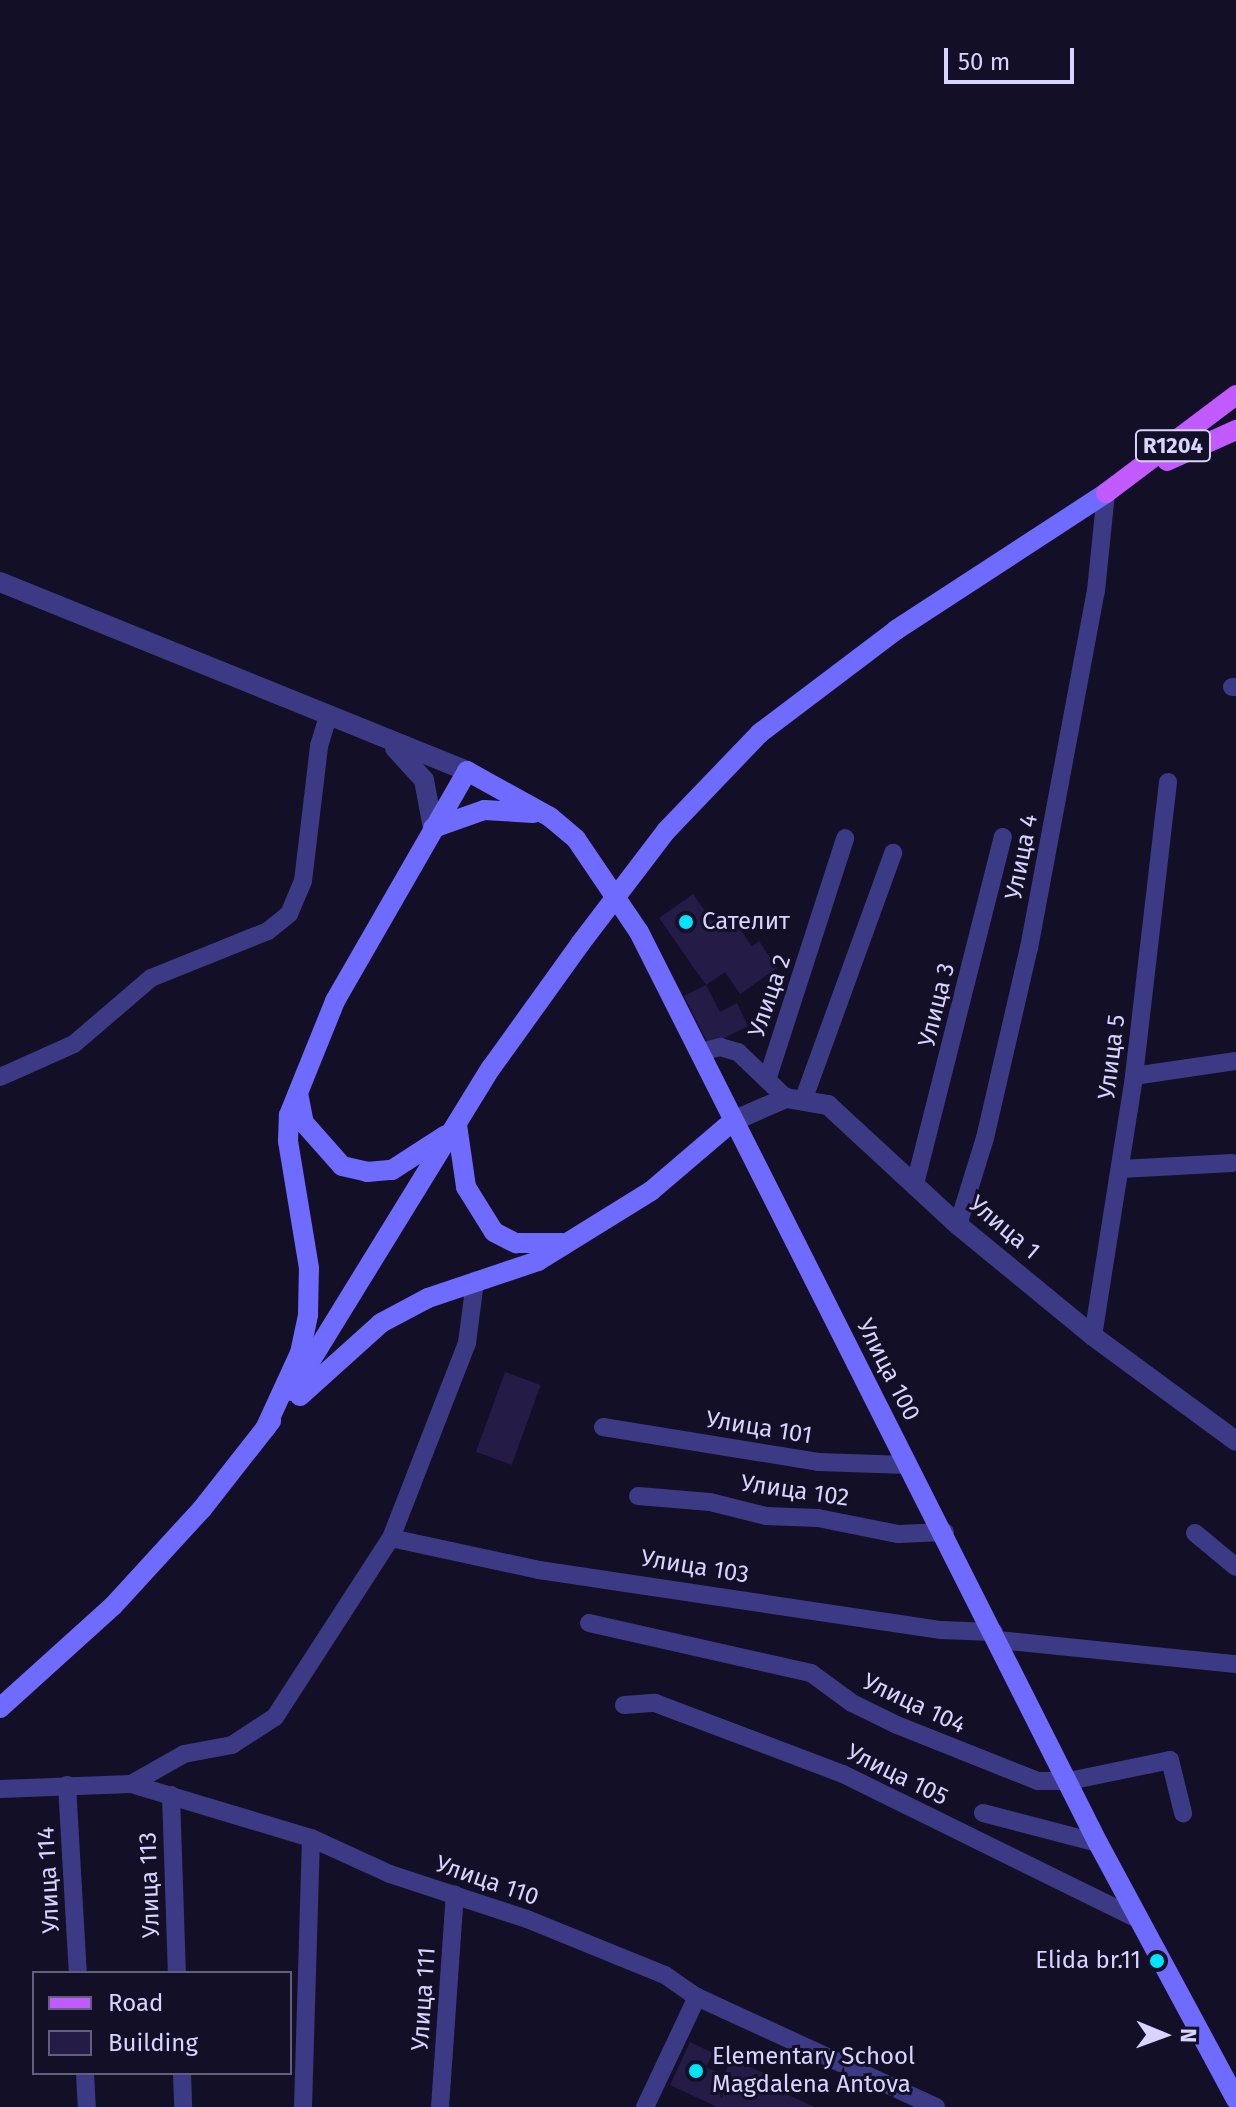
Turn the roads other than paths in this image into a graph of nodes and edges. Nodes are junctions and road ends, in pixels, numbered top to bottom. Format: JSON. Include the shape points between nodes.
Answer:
{"nodes":[{"id":1,"x":1236,"y":395,"type":"edge"},
{"id":2,"x":1236,"y":420,"type":"edge"},
{"id":3,"x":1236,"y":430,"type":"edge"},
{"id":4,"x":1183,"y":453,"type":"junction"},
{"id":5,"x":1106,"y":493,"type":"junction"},
{"id":6,"x":0,"y":582,"type":"edge"},
{"id":7,"x":328,"y":716,"type":"junction"},
{"id":8,"x":382,"y":738,"type":"junction"},
{"id":9,"x":467,"y":771,"type":"junction"},
{"id":10,"x":1168,"y":782,"type":"dead end"},
{"id":11,"x":550,"y":817,"type":"junction"},
{"id":12,"x":433,"y":828,"type":"junction"},
{"id":13,"x":1003,"y":837,"type":"dead end"},
{"id":14,"x":845,"y":838,"type":"dead end"},
{"id":15,"x":893,"y":853,"type":"dead end"},
{"id":16,"x":701,"y":1052,"type":"junction"},
{"id":17,"x":1236,"y":1061,"type":"edge"},
{"id":18,"x":1134,"y":1076,"type":"junction"},
{"id":19,"x":0,"y":1077,"type":"edge"},
{"id":20,"x":768,"y":1077,"type":"junction"},
{"id":21,"x":297,"y":1089,"type":"junction"},
{"id":22,"x":795,"y":1098,"type":"junction"},
{"id":23,"x":733,"y":1121,"type":"junction"},
{"id":24,"x":457,"y":1125,"type":"junction"},
{"id":25,"x":1232,"y":1163,"type":"dead end"},
{"id":26,"x":1121,"y":1169,"type":"junction"},
{"id":27,"x":915,"y":1184,"type":"junction"},
{"id":28,"x":958,"y":1225,"type":"junction"},
{"id":29,"x":562,"y":1243,"type":"junction"},
{"id":30,"x":475,"y":1281,"type":"junction"},
{"id":31,"x":1093,"y":1336,"type":"junction"},
{"id":32,"x":603,"y":1427,"type":"dead end"},
{"id":33,"x":265,"y":1429,"type":"junction"},
{"id":34,"x":1236,"y":1441,"type":"edge"},
{"id":35,"x":907,"y":1465,"type":"junction"},
{"id":36,"x":638,"y":1496,"type":"dead end"},
{"id":37,"x":945,"y":1532,"type":"junction"},
{"id":38,"x":1195,"y":1533,"type":"dead end"},
{"id":39,"x":391,"y":1538,"type":"junction"},
{"id":40,"x":1236,"y":1567,"type":"edge"},
{"id":41,"x":589,"y":1623,"type":"dead end"},
{"id":42,"x":996,"y":1636,"type":"junction"},
{"id":43,"x":1236,"y":1664,"type":"edge"},
{"id":44,"x":624,"y":1705,"type":"dead end"},
{"id":45,"x":0,"y":1708,"type":"edge"},
{"id":46,"x":1069,"y":1781,"type":"junction"},
{"id":47,"x":131,"y":1784,"type":"junction"},
{"id":48,"x":67,"y":1785,"type":"junction"},
{"id":49,"x":0,"y":1789,"type":"edge"},
{"id":50,"x":171,"y":1795,"type":"junction"},
{"id":51,"x":983,"y":1813,"type":"dead end"},
{"id":52,"x":1183,"y":1813,"type":"dead end"},
{"id":53,"x":311,"y":1838,"type":"junction"},
{"id":54,"x":1098,"y":1843,"type":"junction"},
{"id":55,"x":455,"y":1895,"type":"junction"},
{"id":56,"x":1140,"y":1920,"type":"junction"},
{"id":57,"x":78,"y":1971,"type":"edge"},
{"id":58,"x":177,"y":1971,"type":"edge"},
{"id":59,"x":697,"y":1997,"type":"junction"},
{"id":60,"x":85,"y":2075,"type":"edge"},
{"id":61,"x":182,"y":2075,"type":"edge"},
{"id":62,"x":1236,"y":2099,"type":"edge"},
{"id":63,"x":87,"y":2107,"type":"edge"},
{"id":64,"x":183,"y":2107,"type":"edge"},
{"id":65,"x":303,"y":2107,"type":"edge"},
{"id":66,"x":440,"y":2107,"type":"edge"},
{"id":67,"x":645,"y":2107,"type":"edge"},
{"id":68,"x":936,"y":2107,"type":"edge"}],
"edges":[{"from":1,"to":5,"type":"main road","number":"R1204"},
{"from":2,"to":4,"type":"main road","number":"R1204"},
{"from":3,"to":4,"type":"main road","number":"R1204"},
{"from":4,"to":5,"type":"main road","number":"R1204"},
{"from":5,"to":24,"type":"main road","number":"R1204","bridge":true,"via":[[896,630],[760,733],[666,831],[533,1005]]},
{"from":5,"to":28,"type":"street","name":"Улица 4","via":[[1096,591],[1029,948],[985,1138]]},
{"from":6,"to":7,"type":"street"},
{"from":7,"to":8,"type":"street"},
{"from":7,"to":19,"type":"street","via":[[319,746],[301,890],[289,914],[268,931],[151,978],[64,1051]]},
{"from":8,"to":9,"type":"street"},
{"from":8,"to":12,"type":"street","via":[[410,759],[424,780]]},
{"from":9,"to":11,"type":"main road","name":"Улица 100"},
{"from":9,"to":12,"type":"main road"},
{"from":10,"to":18,"type":"street","name":"Улица 5"},
{"from":11,"to":12,"type":"main road","via":[[511,808],[484,810]]},
{"from":11,"to":16,"type":"main road","name":"Улица 100","via":[[601,870]]},
{"from":12,"to":21,"type":"main road","via":[[335,1001]]},
{"from":13,"to":27,"type":"street","name":"Улица 3"},
{"from":14,"to":20,"type":"street","name":"Улица 2"},
{"from":15,"to":22,"type":"street"},
{"from":16,"to":20,"type":"street","via":[[720,1047],[738,1052]]},
{"from":16,"to":23,"type":"main road","name":"Улица 100"},
{"from":17,"to":18,"type":"street"},
{"from":18,"to":26,"type":"street","name":"Улица 5"},
{"from":20,"to":22,"type":"street"},
{"from":21,"to":24,"type":"main road","via":[[304,1123],[319,1145],[342,1166],[367,1172],[392,1170],[422,1155]]},
{"from":21,"to":33,"type":"main road","via":[[288,1141],[309,1268],[308,1314],[300,1353]]},
{"from":22,"to":23,"type":"street"},
{"from":22,"to":27,"type":"street","name":"Улица 1","via":[[828,1105]]},
{"from":23,"to":29,"type":"main road","via":[[651,1191]]},
{"from":23,"to":35,"type":"main road","name":"Улица 100"},
{"from":24,"to":29,"type":"main road","via":[[466,1187],[494,1232],[516,1243]]},
{"from":24,"to":33,"type":"main road","number":"R1204","via":[[323,1347]]},
{"from":25,"to":26,"type":"street"},
{"from":26,"to":31,"type":"street","name":"Улица 5"},
{"from":27,"to":28,"type":"street","name":"Улица 1"},
{"from":28,"to":31,"type":"street","name":"Улица 1"},
{"from":29,"to":30,"type":"main road","via":[[538,1261]]},
{"from":30,"to":33,"type":"main road","via":[[381,1323]]},
{"from":30,"to":39,"type":"street","via":[[467,1343]]},
{"from":31,"to":34,"type":"street","name":"Улица 1"},
{"from":32,"to":35,"type":"street","name":"Улица 101","via":[[818,1462]]},
{"from":33,"to":45,"type":"main road","number":"R1204","via":[[202,1509],[113,1606]]},
{"from":35,"to":37,"type":"main road","name":"Улица 100"},
{"from":36,"to":37,"type":"street","name":"Улица 102","via":[[710,1502],[766,1516],[818,1518],[898,1534]]},
{"from":37,"to":42,"type":"main road","name":"Улица 100"},
{"from":38,"to":40,"type":"street"},
{"from":39,"to":42,"type":"street","name":"Улица 103","via":[[539,1570]]},
{"from":39,"to":47,"type":"street","via":[[275,1717],[232,1745],[184,1754]]},
{"from":41,"to":46,"type":"street","name":"Улица 104","via":[[811,1673],[852,1703],[988,1764],[1038,1781]]},
{"from":42,"to":43,"type":"street"},
{"from":42,"to":46,"type":"main road","name":"Улица 100"},
{"from":44,"to":56,"type":"street","name":"Улица 105","via":[[655,1703],[843,1774]]},
{"from":46,"to":52,"type":"street","name":"Улица 104","via":[[1170,1760]]},
{"from":46,"to":54,"type":"main road","name":"Улица 100"},
{"from":47,"to":48,"type":"street","name":"Улица 110"},
{"from":47,"to":50,"type":"street","name":"Улица 110"},
{"from":48,"to":49,"type":"street","name":"Улица 110"},
{"from":48,"to":57,"type":"street","name":"Улица 114"},
{"from":50,"to":53,"type":"street","name":"Улица 110"},
{"from":50,"to":58,"type":"street","name":"Улица 113"},
{"from":51,"to":54,"type":"street"},
{"from":53,"to":55,"type":"street","name":"Улица 110","via":[[390,1874]]},
{"from":53,"to":65,"type":"street"},
{"from":54,"to":56,"type":"main road","name":"Улица 100"},
{"from":55,"to":59,"type":"street","name":"Улица 110","via":[[665,1975]]},
{"from":55,"to":66,"type":"street","name":"Улица 111"},
{"from":56,"to":62,"type":"main road","name":"Улица 100"},
{"from":59,"to":67,"type":"street"},
{"from":59,"to":68,"type":"street","name":"Улица 110"},
{"from":60,"to":63,"type":"street"},
{"from":61,"to":64,"type":"street"}]}
